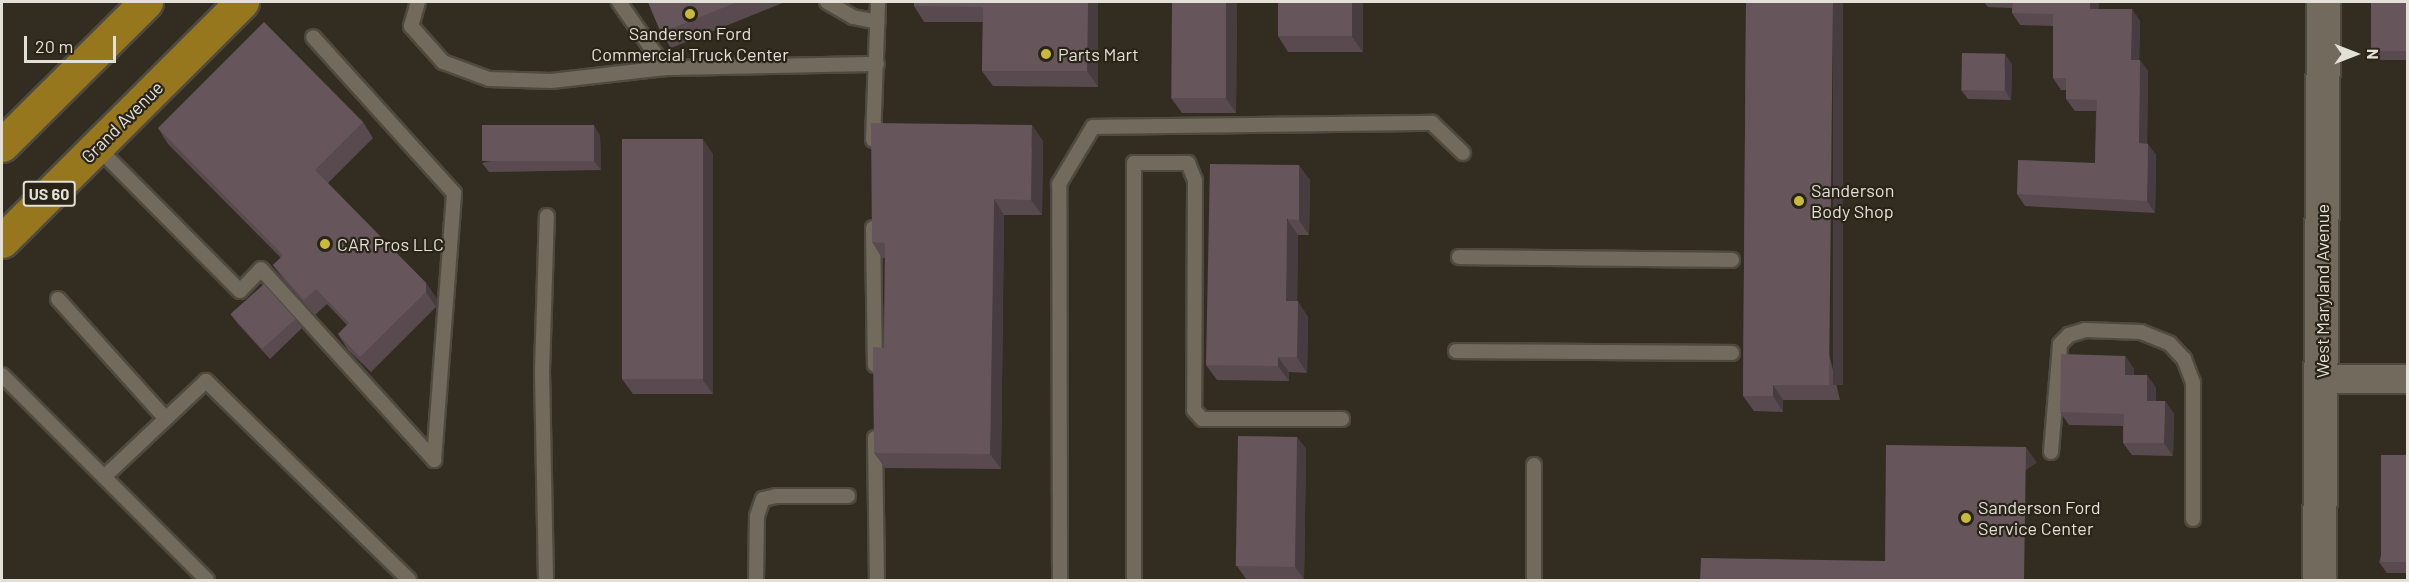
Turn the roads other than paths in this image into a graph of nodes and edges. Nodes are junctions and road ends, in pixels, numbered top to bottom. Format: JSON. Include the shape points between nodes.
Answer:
{"nodes":[{"id":1,"x":146,"y":2,"type":"edge"},
{"id":2,"x":242,"y":2,"type":"edge"},
{"id":3,"x":418,"y":2,"type":"edge"},
{"id":4,"x":619,"y":2,"type":"edge"},
{"id":5,"x":827,"y":2,"type":"edge"},
{"id":6,"x":878,"y":2,"type":"edge"},
{"id":7,"x":2323,"y":2,"type":"edge"},
{"id":8,"x":878,"y":22,"type":"junction"},
{"id":9,"x":313,"y":38,"type":"dead end"},
{"id":10,"x":878,"y":64,"type":"junction"},
{"id":11,"x":665,"y":68,"type":"junction"},
{"id":12,"x":2,"y":145,"type":"edge"},
{"id":13,"x":97,"y":147,"type":"junction"},
{"id":14,"x":1463,"y":153,"type":"dead end"},
{"id":15,"x":872,"y":155,"type":"edge"},
{"id":16,"x":873,"y":214,"type":"edge"},
{"id":17,"x":547,"y":216,"type":"dead end"},
{"id":18,"x":2,"y":241,"type":"edge"},
{"id":19,"x":1459,"y":258,"type":"dead end"},
{"id":20,"x":1732,"y":261,"type":"dead end"},
{"id":21,"x":57,"y":299,"type":"dead end"},
{"id":22,"x":1456,"y":351,"type":"dead end"},
{"id":23,"x":1732,"y":353,"type":"dead end"},
{"id":24,"x":2,"y":375,"type":"edge"},
{"id":25,"x":875,"y":378,"type":"edge"},
{"id":26,"x":2322,"y":379,"type":"junction"},
{"id":27,"x":2408,"y":379,"type":"edge"},
{"id":28,"x":166,"y":419,"type":"junction"},
{"id":29,"x":1342,"y":419,"type":"dead end"},
{"id":30,"x":875,"y":425,"type":"edge"},
{"id":31,"x":2051,"y":452,"type":"dead end"},
{"id":32,"x":1534,"y":465,"type":"dead end"},
{"id":33,"x":104,"y":477,"type":"junction"},
{"id":34,"x":848,"y":496,"type":"dead end"},
{"id":35,"x":2193,"y":519,"type":"dead end"},
{"id":36,"x":207,"y":580,"type":"edge"},
{"id":37,"x":409,"y":580,"type":"edge"},
{"id":38,"x":546,"y":580,"type":"edge"},
{"id":39,"x":756,"y":580,"type":"edge"},
{"id":40,"x":877,"y":580,"type":"edge"},
{"id":41,"x":1060,"y":580,"type":"edge"},
{"id":42,"x":1134,"y":580,"type":"edge"},
{"id":43,"x":1534,"y":580,"type":"edge"},
{"id":44,"x":2319,"y":580,"type":"edge"}],
"edges":[{"from":1,"to":12,"type":"highway"},
{"from":2,"to":13,"type":"highway","name":"Grand Avenue","number":"US 60"},
{"from":3,"to":11,"type":"lane","via":[[411,26],[443,62],[489,79],[551,81]]},
{"from":4,"to":11,"type":"lane"},
{"from":5,"to":8,"type":"lane","via":[[853,17]]},
{"from":6,"to":8,"type":"lane"},
{"from":7,"to":26,"type":"street","name":"West Maryland Avenue"},
{"from":8,"to":10,"type":"lane"},
{"from":9,"to":13,"type":"lane","via":[[454,193],[434,460],[261,270],[240,291]]},
{"from":10,"to":11,"type":"lane"},
{"from":10,"to":15,"type":"lane"},
{"from":13,"to":18,"type":"highway","name":"Grand Avenue","number":"US 60"},
{"from":14,"to":41,"type":"lane","via":[[1432,123],[1093,127],[1059,184]]},
{"from":16,"to":25,"type":"lane"},
{"from":17,"to":38,"type":"lane","via":[[542,371]]},
{"from":19,"to":20,"type":"lane"},
{"from":21,"to":28,"type":"lane"},
{"from":22,"to":23,"type":"lane"},
{"from":24,"to":33,"type":"lane"},
{"from":26,"to":27,"type":"street"},
{"from":26,"to":44,"type":"street","name":"West Maryland Avenue"},
{"from":28,"to":33,"type":"lane"},
{"from":28,"to":37,"type":"lane","via":[[206,381]]},
{"from":29,"to":42,"type":"lane","via":[[1202,419],[1194,410],[1195,180],[1188,163],[1134,163]]},
{"from":30,"to":40,"type":"lane"},
{"from":31,"to":35,"type":"lane","via":[[2060,344],[2068,334],[2085,330],[2141,332],[2170,344],[2184,359],[2193,383]]},
{"from":32,"to":43,"type":"lane"},
{"from":33,"to":36,"type":"lane"},
{"from":34,"to":39,"type":"lane","via":[[764,499],[757,516]]}]}
